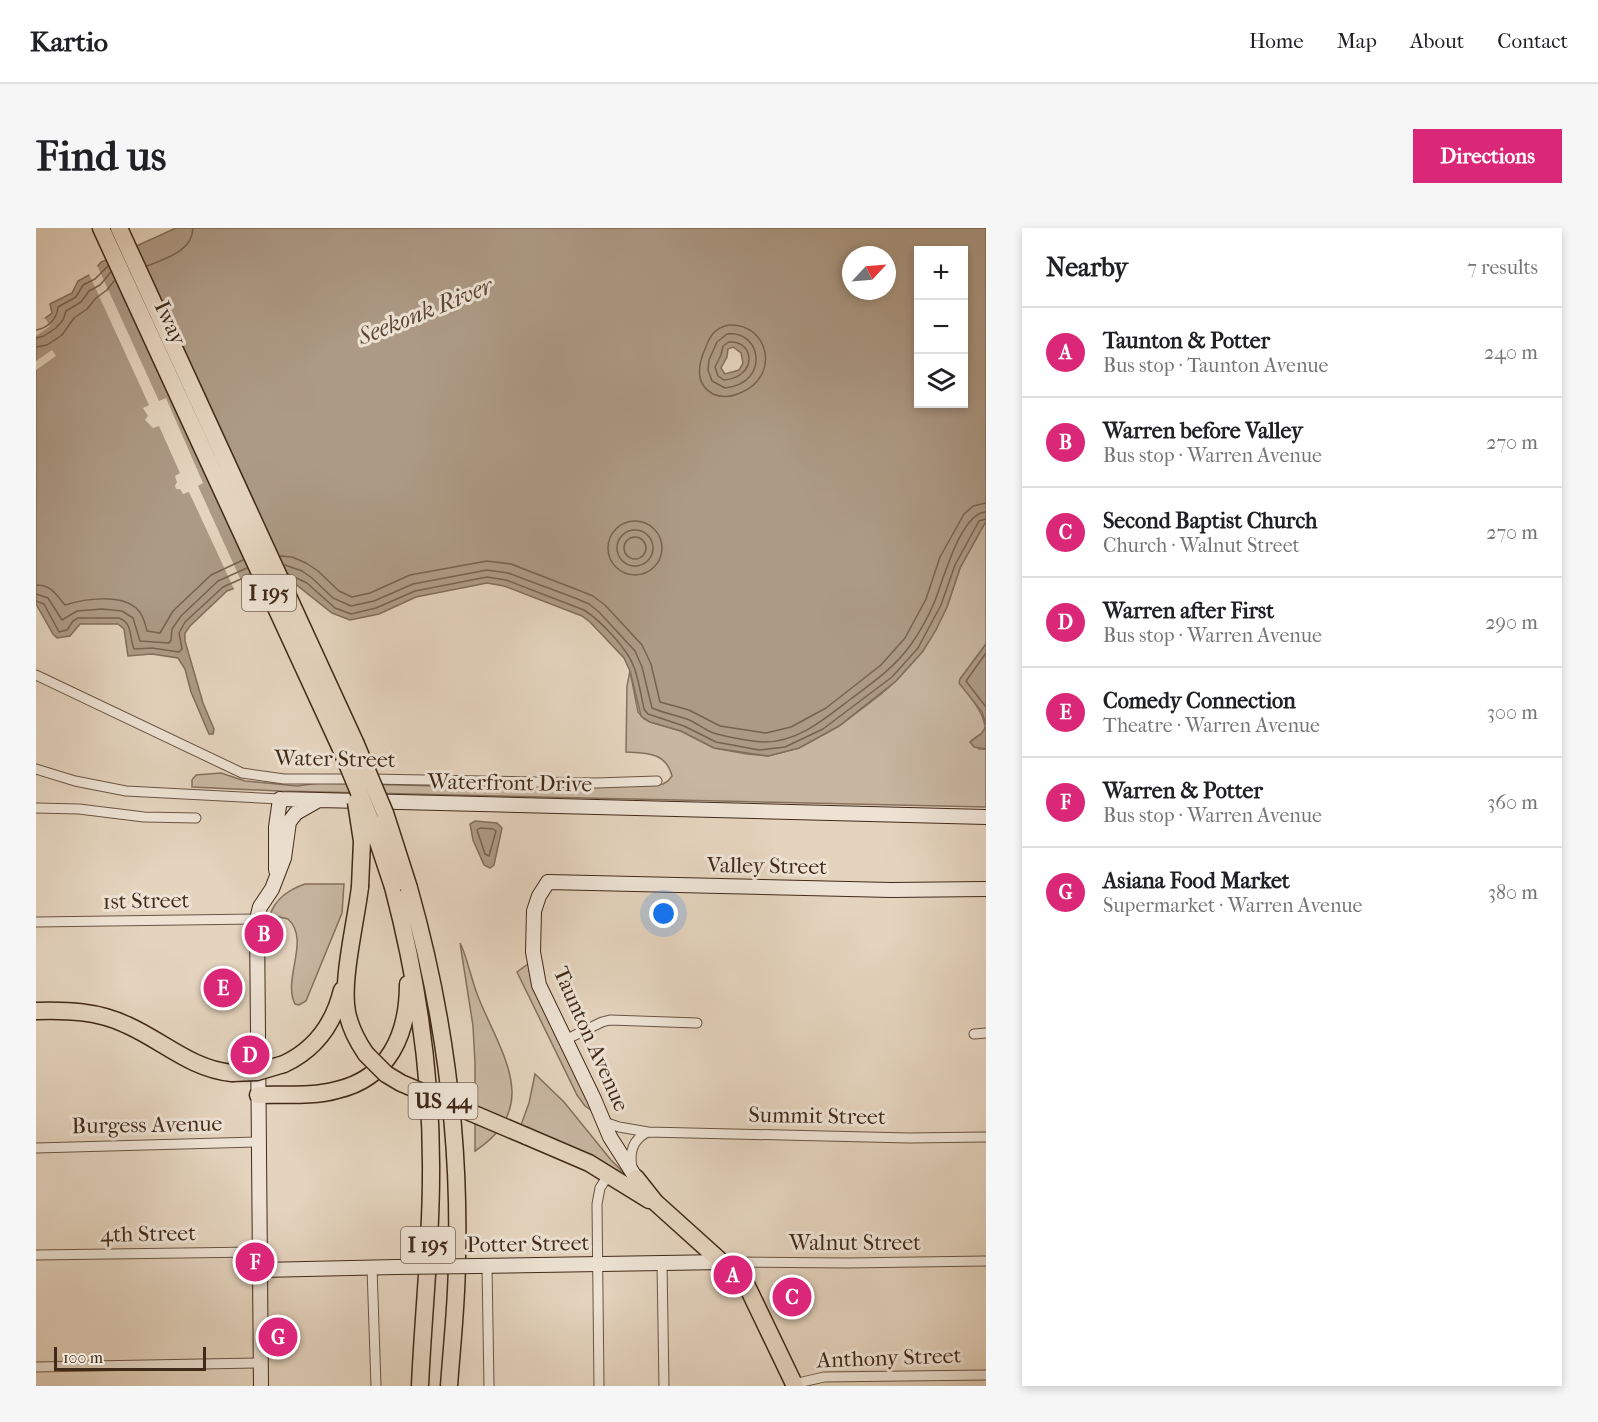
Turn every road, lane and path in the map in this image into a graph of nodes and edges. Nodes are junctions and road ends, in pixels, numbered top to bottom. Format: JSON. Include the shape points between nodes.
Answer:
{"nodes":[{"id":1,"x":101,"y":228,"type":"edge"},
{"id":2,"x":119,"y":228,"type":"edge"},
{"id":3,"x":204,"y":433,"type":"junction"},
{"id":4,"x":36,"y":675,"type":"edge"},
{"id":5,"x":341,"y":749,"type":"junction"},
{"id":6,"x":36,"y":769,"type":"edge"},
{"id":7,"x":657,"y":781,"type":"dead end"},
{"id":8,"x":280,"y":799,"type":"junction"},
{"id":9,"x":320,"y":800,"type":"junction"},
{"id":10,"x":36,"y":808,"type":"edge"},
{"id":11,"x":986,"y":816,"type":"edge"},
{"id":12,"x":196,"y":818,"type":"dead end"},
{"id":13,"x":287,"y":828,"type":"junction"},
{"id":14,"x":277,"y":875,"type":"junction"},
{"id":15,"x":548,"y":882,"type":"joint"},
{"id":16,"x":401,"y":888,"type":"junction"},
{"id":17,"x":986,"y":890,"type":"edge"},
{"id":18,"x":257,"y":919,"type":"junction"},
{"id":19,"x":36,"y":922,"type":"edge"},
{"id":20,"x":403,"y":929,"type":"junction"},
{"id":21,"x":351,"y":951,"type":"junction"},
{"id":22,"x":36,"y":1011,"type":"edge"},
{"id":23,"x":697,"y":1023,"type":"dead end"},
{"id":24,"x":986,"y":1033,"type":"edge"},
{"id":25,"x":974,"y":1034,"type":"dead end"},
{"id":26,"x":565,"y":1040,"type":"junction"},
{"id":27,"x":258,"y":1095,"type":"junction"},
{"id":28,"x":604,"y":1122,"type":"junction"},
{"id":29,"x":648,"y":1132,"type":"junction"},
{"id":30,"x":986,"y":1137,"type":"edge"},
{"id":31,"x":259,"y":1142,"type":"junction"},
{"id":32,"x":36,"y":1148,"type":"edge"},
{"id":33,"x":609,"y":1174,"type":"junction"},
{"id":34,"x":636,"y":1178,"type":"junction"},
{"id":35,"x":655,"y":1202,"type":"junction"},
{"id":36,"x":261,"y":1252,"type":"junction"},
{"id":37,"x":36,"y":1255,"type":"edge"},
{"id":38,"x":986,"y":1261,"type":"edge"},
{"id":39,"x":724,"y":1262,"type":"junction"},
{"id":40,"x":662,"y":1263,"type":"junction"},
{"id":41,"x":597,"y":1264,"type":"junction"},
{"id":42,"x":482,"y":1266,"type":"junction"},
{"id":43,"x":372,"y":1268,"type":"junction"},
{"id":44,"x":261,"y":1270,"type":"junction"},
{"id":45,"x":261,"y":1363,"type":"junction"},
{"id":46,"x":36,"y":1367,"type":"edge"},
{"id":47,"x":986,"y":1375,"type":"edge"},
{"id":48,"x":795,"y":1385,"type":"edge"},
{"id":49,"x":261,"y":1386,"type":"edge"},
{"id":50,"x":376,"y":1386,"type":"edge"},
{"id":51,"x":420,"y":1386,"type":"edge"},
{"id":52,"x":449,"y":1386,"type":"edge"},
{"id":53,"x":489,"y":1386,"type":"edge"},
{"id":54,"x":599,"y":1386,"type":"edge"},
{"id":55,"x":664,"y":1386,"type":"edge"}],
"edges":[{"from":1,"to":3,"type":"highway","name":"Iway","number":"I 195"},
{"from":2,"to":3,"type":"highway","name":"Iway","number":"I 195"},
{"from":3,"to":5,"type":"highway","number":"I 195"},
{"from":3,"to":16,"type":"highway","number":"I 195","bridge":true,"via":[[372,781],[391,829]]},
{"from":4,"to":7,"type":"street","name":"Water Street","via":[[225,766],[257,776]]},
{"from":5,"to":16,"type":"highway","number":"I 195","bridge":true},
{"from":5,"to":21,"type":"highway","number":"US 44","bridge":true,"via":[[358,815],[362,853]]},
{"from":6,"to":8,"type":"street","name":"Waterfront Drive","via":[[126,791]]},
{"from":8,"to":9,"type":"main road","name":"Waterfront Drive"},
{"from":8,"to":13,"type":"main road"},
{"from":8,"to":14,"type":"main road"},
{"from":9,"to":11,"type":"main road","name":"Waterfront Drive"},
{"from":9,"to":13,"type":"main road","via":[[294,815]]},
{"from":10,"to":12,"type":"street"},
{"from":13,"to":14,"type":"main road","via":[[284,858]]},
{"from":14,"to":18,"type":"main road"},
{"from":15,"to":17,"type":"main road","name":"Valley Street"},
{"from":15,"to":26,"type":"main road","name":"Taunton Avenue","via":[[535,906],[534,961],[539,985]]},
{"from":16,"to":20,"type":"highway","number":"I 195"},
{"from":16,"to":52,"type":"highway","number":"I 195","via":[[427,959],[453,1133],[457,1259]]},
{"from":18,"to":19,"type":"street","name":"1st Street"},
{"from":18,"to":27,"type":"main road"},
{"from":20,"to":27,"type":"highway","via":[[408,975],[406,1013],[400,1037],[384,1062],[363,1080],[337,1090]]},
{"from":20,"to":51,"type":"highway","number":"I 195","via":[[421,1021],[430,1121],[430,1205]]},
{"from":21,"to":22,"type":"highway","bridge":true,"via":[[340,999],[327,1028],[311,1047],[284,1064],[257,1072],[231,1073],[196,1064],[111,1018],[73,1011]]},
{"from":21,"to":33,"type":"highway","number":"US 44","bridge":true,"via":[[346,1005],[353,1031],[366,1054],[386,1074]]},
{"from":23,"to":26,"type":"street","via":[[610,1020]]},
{"from":24,"to":25,"type":"street"},
{"from":26,"to":28,"type":"main road","name":"Taunton Avenue"},
{"from":27,"to":31,"type":"main road"},
{"from":28,"to":29,"type":"street","name":"Summit Street"},
{"from":28,"to":34,"type":"main road","name":"Taunton Avenue"},
{"from":29,"to":30,"type":"street","name":"Summit Street"},
{"from":29,"to":34,"type":"street","via":[[632,1149]]},
{"from":31,"to":32,"type":"street","name":"Burgess Avenue"},
{"from":31,"to":36,"type":"main road"},
{"from":33,"to":35,"type":"highway","name":"Taunton Avenue","number":"US 44"},
{"from":33,"to":41,"type":"street","via":[[597,1197]]},
{"from":34,"to":35,"type":"highway","name":"Taunton Avenue","number":"US 44"},
{"from":35,"to":39,"type":"highway","name":"Taunton Avenue","number":"US 44"},
{"from":36,"to":37,"type":"street","name":"4th Street"},
{"from":36,"to":44,"type":"main road"},
{"from":38,"to":39,"type":"street","name":"Walnut Street"},
{"from":39,"to":40,"type":"main road","name":"Potter Street"},
{"from":39,"to":48,"type":"highway","name":"Taunton Avenue","number":"US 44","via":[[749,1289]]},
{"from":40,"to":41,"type":"main road","name":"Potter Street"},
{"from":40,"to":55,"type":"street"},
{"from":41,"to":42,"type":"main road","name":"Potter Street"},
{"from":41,"to":54,"type":"street"},
{"from":42,"to":43,"type":"main road","name":"Potter Street","bridge":true},
{"from":42,"to":53,"type":"street"},
{"from":43,"to":44,"type":"main road","name":"Potter Street"},
{"from":43,"to":50,"type":"street"},
{"from":44,"to":45,"type":"main road"},
{"from":45,"to":46,"type":"street"},
{"from":45,"to":49,"type":"main road"},
{"from":47,"to":48,"type":"street","name":"Anthony Street","via":[[824,1377]]}]}
